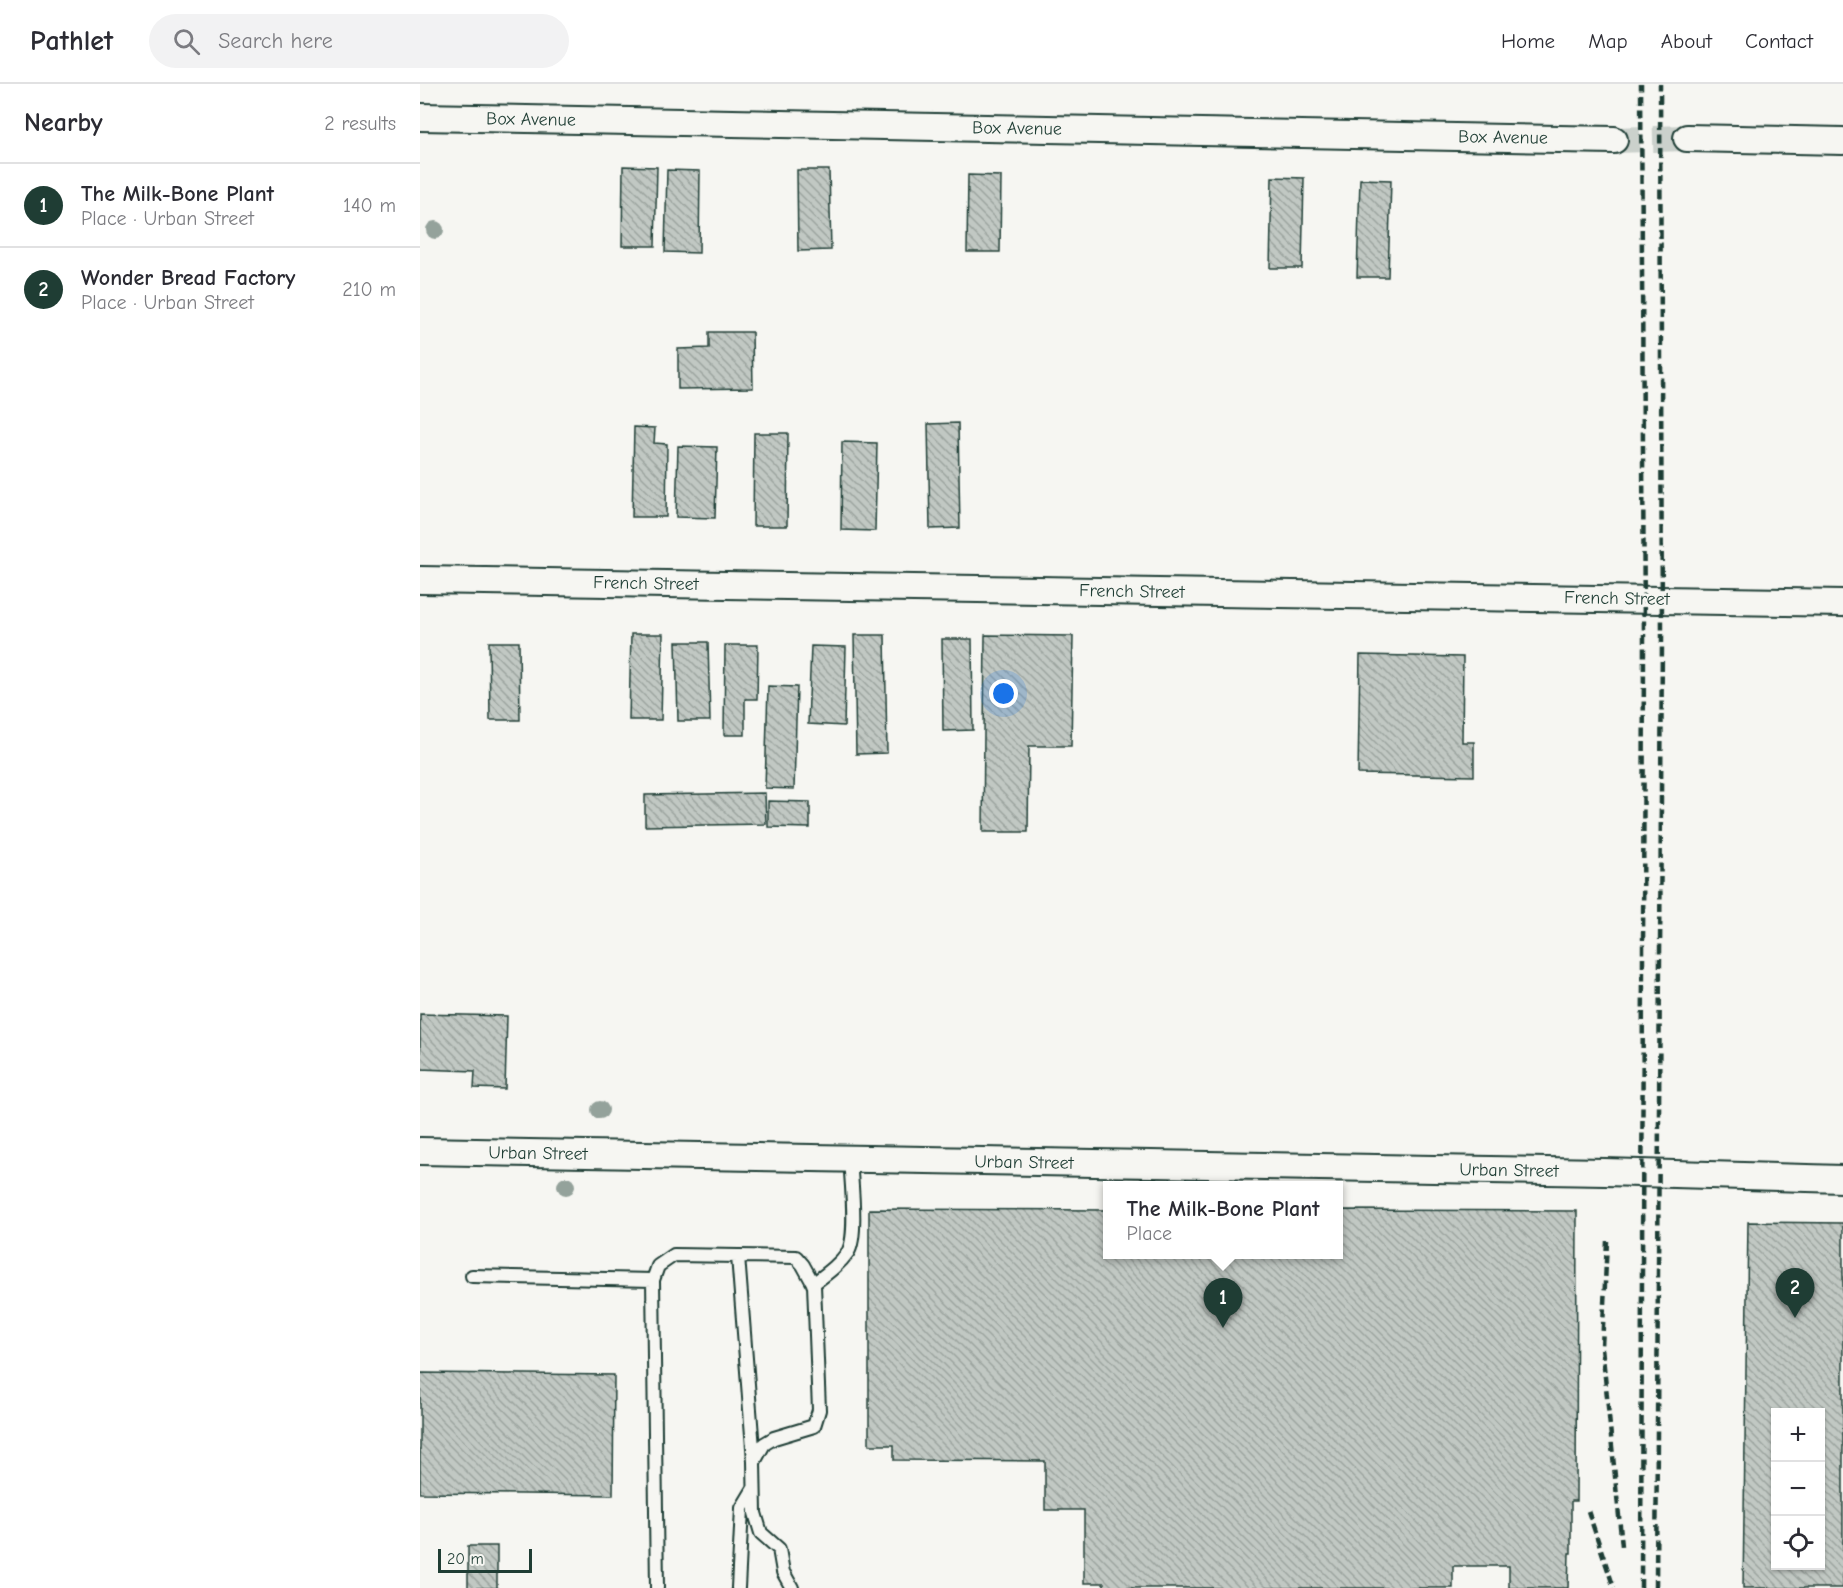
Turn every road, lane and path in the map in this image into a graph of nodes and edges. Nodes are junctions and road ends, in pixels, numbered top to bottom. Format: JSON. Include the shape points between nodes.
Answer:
{"nodes":[{"id":1,"x":420,"y":117,"type":"edge"},
{"id":2,"x":1687,"y":138,"type":"tunnel mouth"},
{"id":3,"x":1614,"y":140,"type":"tunnel mouth"},
{"id":4,"x":1843,"y":141,"type":"edge"},
{"id":5,"x":420,"y":580,"type":"edge"},
{"id":6,"x":1843,"y":603,"type":"edge"},
{"id":7,"x":420,"y":1151,"type":"edge"},
{"id":8,"x":850,"y":1158,"type":"junction"},
{"id":9,"x":1843,"y":1179,"type":"edge"},
{"id":10,"x":738,"y":1256,"type":"junction"},
{"id":11,"x":472,"y":1276,"type":"dead end"},
{"id":12,"x":653,"y":1280,"type":"junction"},
{"id":13,"x":813,"y":1284,"type":"junction"},
{"id":14,"x":754,"y":1462,"type":"junction"},
{"id":15,"x":755,"y":1487,"type":"junction"},
{"id":16,"x":657,"y":1588,"type":"edge"},
{"id":17,"x":738,"y":1588,"type":"edge"},
{"id":18,"x":792,"y":1588,"type":"edge"}],
"edges":[{"from":1,"to":3,"type":"street","name":"Box Avenue"},
{"from":2,"to":4,"type":"street"},
{"from":5,"to":6,"type":"street","name":"French Street"},
{"from":7,"to":8,"type":"street","name":"Urban Street"},
{"from":8,"to":9,"type":"street","name":"Urban Street"},
{"from":8,"to":13,"type":"lane","via":[[853,1233],[849,1250]]},
{"from":10,"to":12,"type":"lane","via":[[674,1255],[658,1266]]},
{"from":10,"to":13,"type":"lane","via":[[796,1257]]},
{"from":10,"to":14,"type":"lane"},
{"from":11,"to":12,"type":"lane"},
{"from":12,"to":16,"type":"lane"},
{"from":13,"to":14,"type":"lane","via":[[819,1410],[814,1426],[764,1444]]},
{"from":14,"to":15,"type":"lane"},
{"from":15,"to":17,"type":"lane","via":[[742,1508]]},
{"from":15,"to":18,"type":"lane","via":[[755,1514],[761,1533],[779,1549],[783,1572]]}]}
